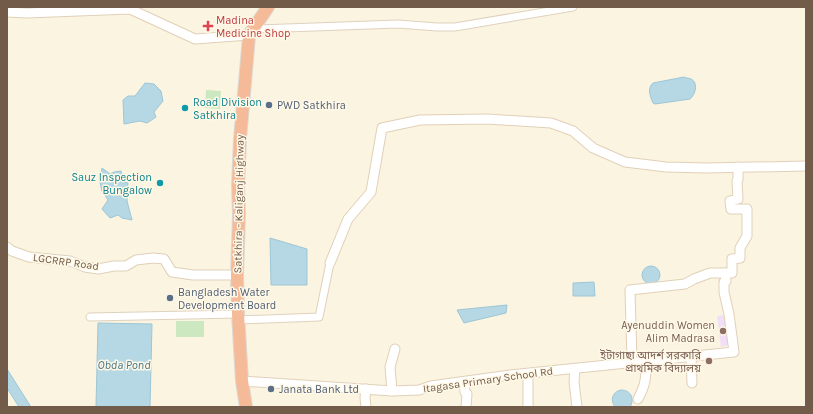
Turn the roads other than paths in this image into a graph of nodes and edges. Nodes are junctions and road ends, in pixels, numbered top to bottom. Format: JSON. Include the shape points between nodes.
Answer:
{"nodes":[{"id":1,"x":268,"y":7,"type":"edge"},
{"id":2,"x":573,"y":7,"type":"edge"},
{"id":3,"x":38,"y":10,"type":"edge"},
{"id":4,"x":7,"y":12,"type":"edge"},
{"id":5,"x":249,"y":35,"type":"junction"},
{"id":6,"x":806,"y":166,"type":"edge"},
{"id":7,"x":738,"y":167,"type":"junction"},
{"id":8,"x":7,"y":247,"type":"edge"},
{"id":9,"x":330,"y":263,"type":"joint"},
{"id":10,"x":725,"y":273,"type":"junction"},
{"id":11,"x":237,"y":275,"type":"junction"},
{"id":12,"x":90,"y":317,"type":"dead end"},
{"id":13,"x":238,"y":317,"type":"junction"},
{"id":14,"x":395,"y":349,"type":"dead end"},
{"id":15,"x":691,"y":356,"type":"junction"},
{"id":16,"x":646,"y":361,"type":"junction"},
{"id":17,"x":632,"y":362,"type":"junction"},
{"id":18,"x":575,"y":369,"type":"junction"},
{"id":19,"x":528,"y":374,"type":"junction"},
{"id":20,"x":242,"y":381,"type":"junction"},
{"id":21,"x":464,"y":382,"type":"junction"},
{"id":22,"x":692,"y":383,"type":"dead end"},
{"id":23,"x":366,"y":389,"type":"junction"},
{"id":24,"x":392,"y":391,"type":"junction"},
{"id":25,"x":638,"y":399,"type":"dead end"},
{"id":26,"x":246,"y":407,"type":"edge"},
{"id":27,"x":366,"y":407,"type":"edge"},
{"id":28,"x":466,"y":407,"type":"edge"},
{"id":29,"x":528,"y":407,"type":"edge"},
{"id":30,"x":577,"y":407,"type":"edge"}],
"edges":[{"from":1,"to":5,"type":"highway","name":"Satkhira - Kaliganj Highway"},
{"from":2,"to":5,"type":"street","via":[[455,27],[398,24],[258,29]]},
{"from":3,"to":4,"type":"street"},
{"from":3,"to":5,"type":"street","via":[[130,9],[195,38]]},
{"from":5,"to":11,"type":"highway","name":"Satkhira - Kaliganj Highway","via":[[240,139]]},
{"from":6,"to":7,"type":"street"},
{"from":7,"to":9,"type":"street","via":[[666,167],[625,162],[593,148],[573,131],[551,123],[487,119],[420,120],[382,128],[371,192],[348,219]]},
{"from":7,"to":10,"type":"street","via":[[738,199],[730,201],[731,209],[747,209],[747,236],[740,248],[740,258],[732,259],[732,273]]},
{"from":8,"to":11,"type":"street","name":"LGCRRP Road","via":[[29,257],[70,261],[85,267],[126,266],[136,260],[153,258],[164,259],[172,272],[193,275]]},
{"from":9,"to":13,"type":"street","via":[[319,318]]},
{"from":10,"to":15,"type":"street","name":"Itagasa Primary School Rd","via":[[724,292],[734,352]]},
{"from":10,"to":17,"type":"street","via":[[710,273],[685,284],[630,290]]},
{"from":11,"to":13,"type":"highway","name":"Satkhira - Kaliganj Highway"},
{"from":12,"to":13,"type":"street"},
{"from":13,"to":20,"type":"highway","name":"Satkhira - Kaliganj Highway"},
{"from":14,"to":24,"type":"street","via":[[390,367]]},
{"from":15,"to":16,"type":"street","name":"Itagasa Primary School Rd"},
{"from":15,"to":22,"type":"street"},
{"from":16,"to":17,"type":"street","name":"Itagasa Primary School Rd"},
{"from":16,"to":25,"type":"street","via":[[646,380]]},
{"from":17,"to":18,"type":"street","name":"Itagasa Primary School Rd"},
{"from":18,"to":19,"type":"street","name":"Itagasa Primary School Rd"},
{"from":18,"to":30,"type":"street"},
{"from":19,"to":21,"type":"street","name":"Itagasa Primary School Rd"},
{"from":19,"to":29,"type":"street"},
{"from":20,"to":23,"type":"street","name":"Itagasa Primary School Rd"},
{"from":20,"to":26,"type":"highway","name":"Satkhira - Kaliganj Highway"},
{"from":21,"to":24,"type":"street","name":"Itagasa Primary School Rd","via":[[419,390]]},
{"from":21,"to":28,"type":"street"},
{"from":23,"to":24,"type":"street","name":"Itagasa Primary School Rd"},
{"from":23,"to":27,"type":"street"}]}
